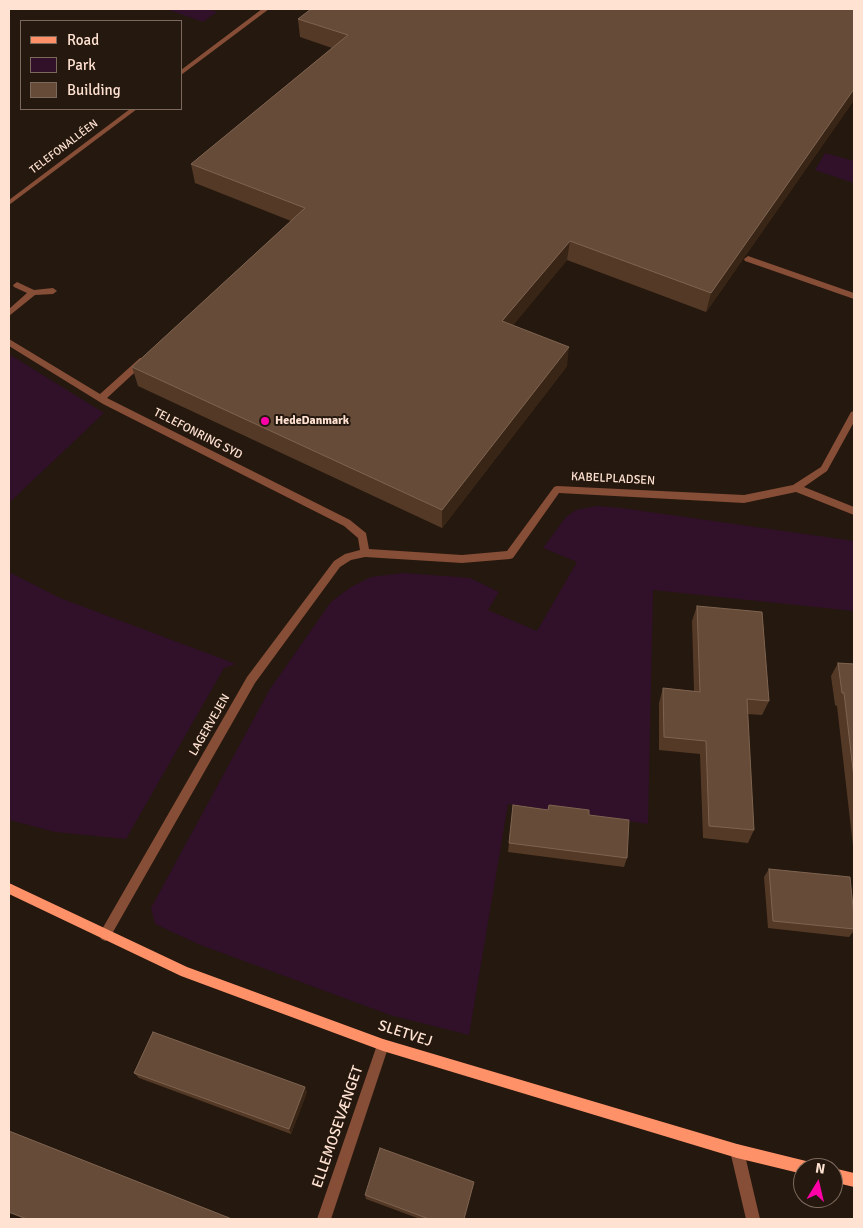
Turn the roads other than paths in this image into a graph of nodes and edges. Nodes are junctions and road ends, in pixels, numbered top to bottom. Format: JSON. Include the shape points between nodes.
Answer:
{"nodes":[{"id":1,"x":266,"y":9,"type":"edge"},
{"id":2,"x":182,"y":72,"type":"edge"},
{"id":3,"x":133,"y":110,"type":"edge"},
{"id":4,"x":9,"y":203,"type":"edge"},
{"id":5,"x":748,"y":259,"type":"edge"},
{"id":6,"x":17,"y":285,"type":"dead end"},
{"id":7,"x":53,"y":291,"type":"dead end"},
{"id":8,"x":33,"y":293,"type":"junction"},
{"id":9,"x":854,"y":296,"type":"edge"},
{"id":10,"x":9,"y":313,"type":"edge"},
{"id":11,"x":9,"y":342,"type":"edge"},
{"id":12,"x":150,"y":354,"type":"edge"},
{"id":13,"x":101,"y":399,"type":"junction"},
{"id":14,"x":854,"y":414,"type":"edge"},
{"id":15,"x":796,"y":488,"type":"junction"},
{"id":16,"x":854,"y":511,"type":"edge"},
{"id":17,"x":364,"y":553,"type":"junction"},
{"id":18,"x":9,"y":888,"type":"edge"},
{"id":19,"x":104,"y":935,"type":"junction"},
{"id":20,"x":383,"y":1045,"type":"junction"},
{"id":21,"x":737,"y":1151,"type":"junction"},
{"id":22,"x":793,"y":1165,"type":"edge"},
{"id":23,"x":324,"y":1219,"type":"edge"},
{"id":24,"x":753,"y":1219,"type":"edge"}],
"edges":[{"from":1,"to":2,"type":"street"},
{"from":3,"to":4,"type":"street","name":"TELEFONALLÉEN"},
{"from":5,"to":9,"type":"street"},
{"from":6,"to":8,"type":"street"},
{"from":7,"to":8,"type":"street"},
{"from":8,"to":10,"type":"street"},
{"from":11,"to":13,"type":"street","name":"TELEFONRING SYD"},
{"from":12,"to":13,"type":"street"},
{"from":13,"to":17,"type":"street","name":"TELEFONRING SYD","via":[[347,523],[363,536]]},
{"from":14,"to":15,"type":"street","name":"KABELPLADSEN","via":[[824,469]]},
{"from":15,"to":16,"type":"street"},
{"from":15,"to":17,"type":"street","name":"KABELPLADSEN","via":[[744,499],[558,489],[510,555],[462,559]]},
{"from":17,"to":19,"type":"street","name":"LAGERVEJEN","via":[[337,564],[251,680]]},
{"from":18,"to":19,"type":"street","name":"SLETVEJ"},
{"from":19,"to":20,"type":"street","name":"SLETVEJ","via":[[185,972]]},
{"from":20,"to":21,"type":"street","name":"SLETVEJ"},
{"from":20,"to":23,"type":"street","name":"ELLEMOSEVÆNGET"},
{"from":21,"to":22,"type":"street","name":"SLETVEJ"},
{"from":21,"to":24,"type":"street"}]}
